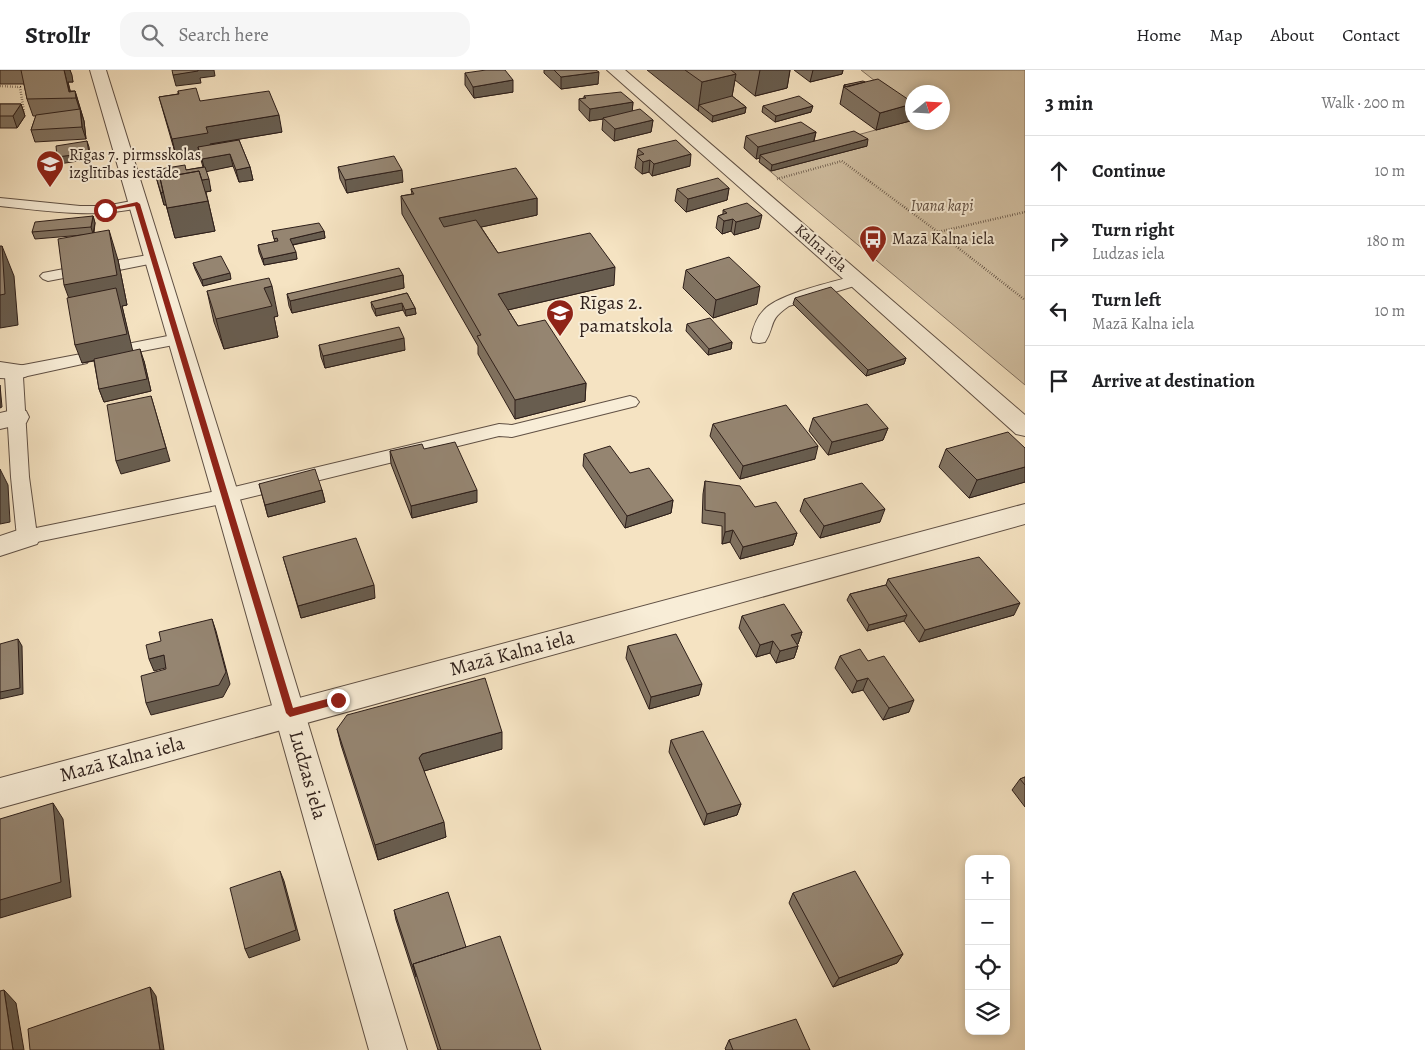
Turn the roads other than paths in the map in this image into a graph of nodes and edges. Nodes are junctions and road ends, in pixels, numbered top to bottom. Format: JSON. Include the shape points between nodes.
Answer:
{"nodes":[{"id":1,"x":98,"y":70,"type":"edge"},
{"id":2,"x":615,"y":70,"type":"edge"},
{"id":3,"x":0,"y":202,"type":"edge"},
{"id":4,"x":137,"y":204,"type":"junction"},
{"id":5,"x":154,"y":259,"type":"junction"},
{"id":6,"x":119,"y":265,"type":"dead end"},
{"id":7,"x":70,"y":273,"type":"edge"},
{"id":8,"x":48,"y":276,"type":"dead end"},
{"id":9,"x":858,"y":280,"type":"junction"},
{"id":10,"x":759,"y":338,"type":"dead end"},
{"id":11,"x":178,"y":339,"type":"junction"},
{"id":12,"x":132,"y":348,"type":"dead end"},
{"id":13,"x":81,"y":359,"type":"edge"},
{"id":14,"x":9,"y":371,"type":"edge"},
{"id":15,"x":630,"y":402,"type":"dead end"},
{"id":16,"x":9,"y":419,"type":"edge"},
{"id":17,"x":1025,"y":428,"type":"edge"},
{"id":18,"x":226,"y":496,"type":"junction"},
{"id":19,"x":1025,"y":514,"type":"edge"},
{"id":20,"x":27,"y":537,"type":"junction"},
{"id":21,"x":0,"y":546,"type":"edge"},
{"id":22,"x":290,"y":713,"type":"junction"},
{"id":23,"x":0,"y":793,"type":"edge"},
{"id":24,"x":388,"y":1050,"type":"edge"}],
"edges":[{"from":1,"to":4,"type":"street","name":"Ludzas iela"},
{"from":2,"to":9,"type":"street","name":"Kalna iela"},
{"from":3,"to":4,"type":"lane","via":[[80,210],[105,210]]},
{"from":4,"to":5,"type":"street","name":"Ludzas iela"},
{"from":5,"to":6,"type":"lane"},
{"from":5,"to":11,"type":"street","name":"Ludzas iela"},
{"from":7,"to":8,"type":"lane"},
{"from":9,"to":10,"type":"lane","via":[[783,302],[763,321]]},
{"from":9,"to":17,"type":"street","name":"Kalna iela"},
{"from":11,"to":12,"type":"lane"},
{"from":11,"to":18,"type":"street","name":"Ludzas iela"},
{"from":13,"to":14,"type":"lane"},
{"from":14,"to":16,"type":"lane","via":[[14,376]]},
{"from":15,"to":18,"type":"lane","via":[[512,431],[498,430]]},
{"from":16,"to":20,"type":"lane"},
{"from":18,"to":20,"type":"lane"},
{"from":18,"to":22,"type":"street","name":"Ludzas iela"},
{"from":19,"to":22,"type":"street","name":"Mazā Kalna iela"},
{"from":20,"to":21,"type":"street"},
{"from":22,"to":23,"type":"street","name":"Mazā Kalna iela"},
{"from":22,"to":24,"type":"street","name":"Ludzas iela"}]}
